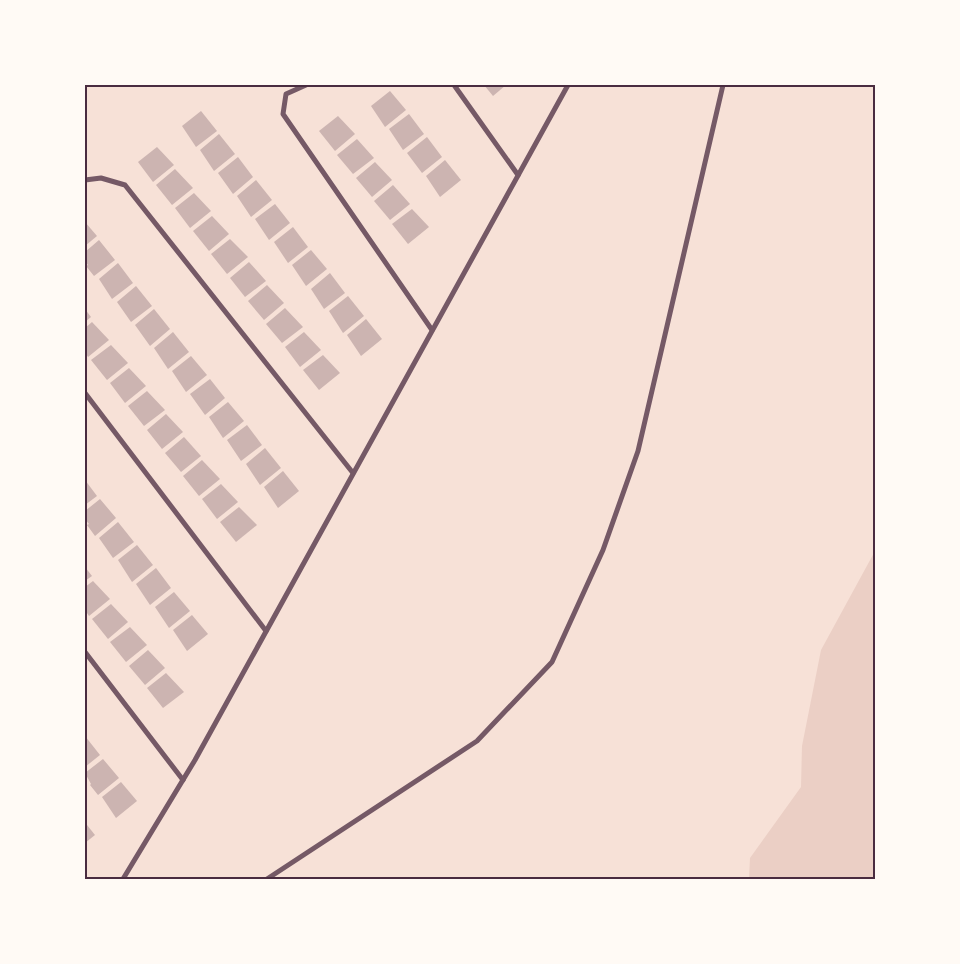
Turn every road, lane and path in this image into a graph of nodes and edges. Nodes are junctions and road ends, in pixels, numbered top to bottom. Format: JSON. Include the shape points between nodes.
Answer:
{"nodes":[{"id":1,"x":306,"y":85,"type":"edge"},
{"id":2,"x":454,"y":85,"type":"edge"},
{"id":3,"x":568,"y":85,"type":"edge"},
{"id":4,"x":723,"y":85,"type":"edge"},
{"id":5,"x":518,"y":175,"type":"junction"},
{"id":6,"x":85,"y":180,"type":"edge"},
{"id":7,"x":432,"y":330,"type":"junction"},
{"id":8,"x":85,"y":393,"type":"edge"},
{"id":9,"x":353,"y":473,"type":"junction"},
{"id":10,"x":266,"y":631,"type":"junction"},
{"id":11,"x":85,"y":652,"type":"edge"},
{"id":12,"x":183,"y":780,"type":"junction"},
{"id":13,"x":123,"y":879,"type":"edge"},
{"id":14,"x":267,"y":879,"type":"edge"}],
"edges":[{"from":1,"to":7,"type":"street","via":[[286,94],[283,114]]},
{"from":2,"to":5,"type":"street"},
{"from":3,"to":5,"type":"street"},
{"from":4,"to":14,"type":"street","via":[[638,451],[603,550],[552,662],[477,742]]},
{"from":5,"to":7,"type":"street"},
{"from":6,"to":9,"type":"street","via":[[101,178],[125,185]]},
{"from":7,"to":9,"type":"street"},
{"from":8,"to":10,"type":"street"},
{"from":9,"to":10,"type":"street"},
{"from":10,"to":12,"type":"street"},
{"from":11,"to":12,"type":"street"},
{"from":12,"to":13,"type":"street"}]}
